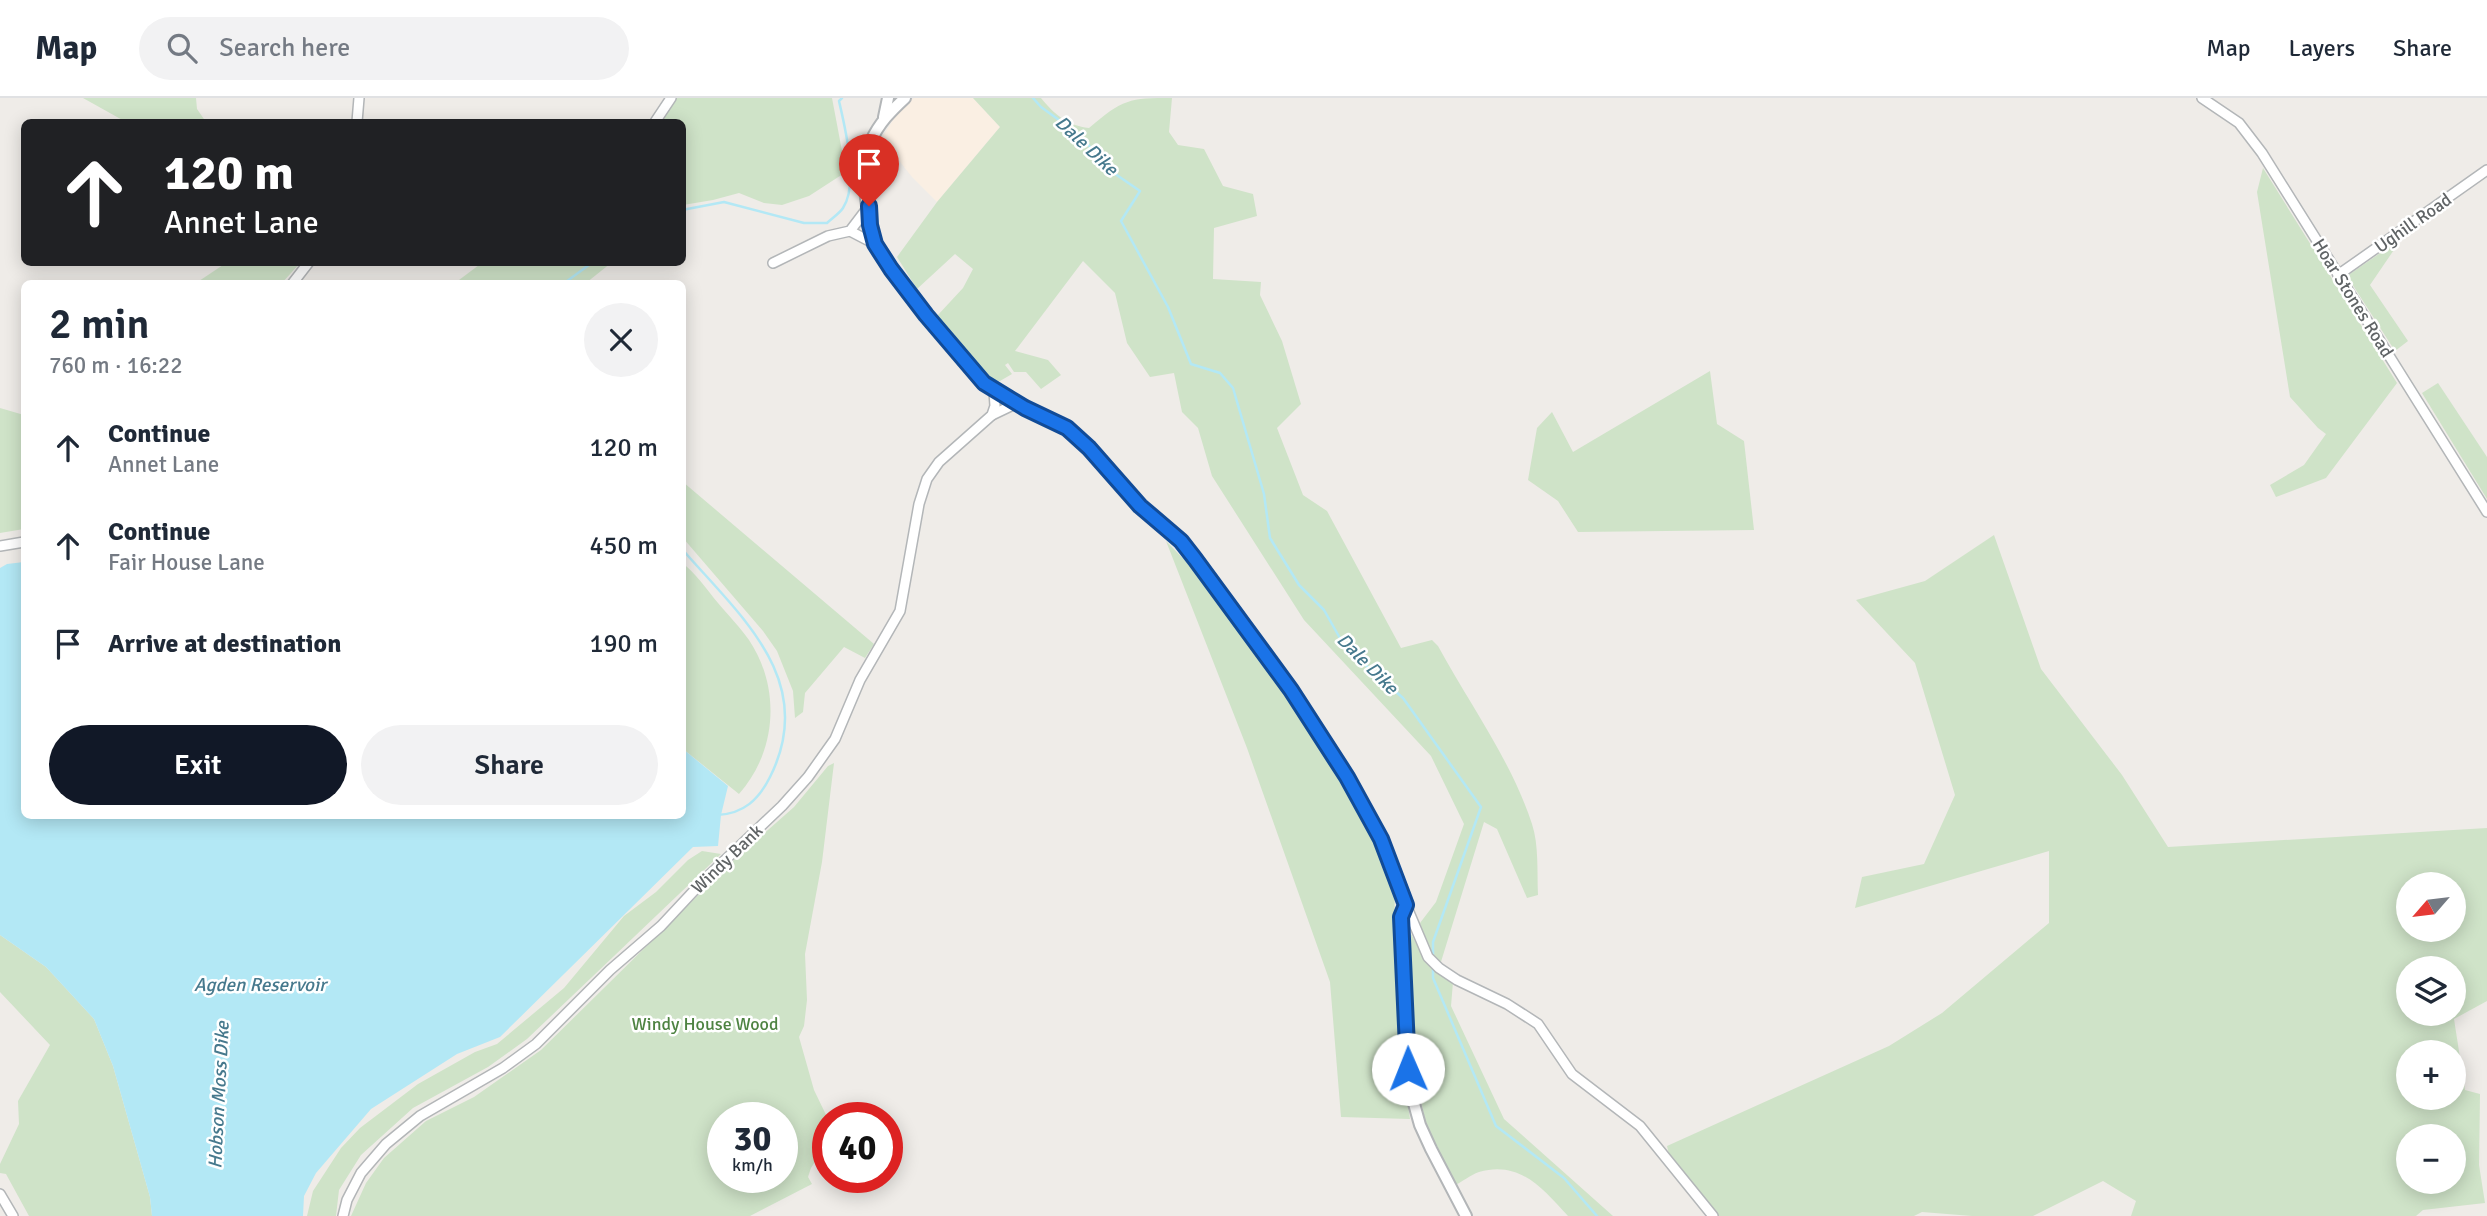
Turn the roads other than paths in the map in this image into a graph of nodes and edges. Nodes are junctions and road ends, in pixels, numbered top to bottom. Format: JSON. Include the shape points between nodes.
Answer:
{"nodes":[{"id":1,"x":359,"y":98,"type":"edge"},
{"id":2,"x":671,"y":98,"type":"edge"},
{"id":3,"x":888,"y":98,"type":"edge"},
{"id":4,"x":905,"y":98,"type":"edge"},
{"id":5,"x":2202,"y":98,"type":"edge"},
{"id":6,"x":884,"y":117,"type":"junction"},
{"id":7,"x":358,"y":119,"type":"edge"},
{"id":8,"x":657,"y":119,"type":"edge"},
{"id":9,"x":2487,"y":170,"type":"edge"},
{"id":10,"x":869,"y":206,"type":"junction"},
{"id":11,"x":850,"y":231,"type":"junction"},
{"id":12,"x":875,"y":244,"type":"junction"},
{"id":13,"x":773,"y":263,"type":"dead end"},
{"id":14,"x":306,"y":266,"type":"edge"},
{"id":15,"x":2338,"y":275,"type":"junction"},
{"id":16,"x":295,"y":280,"type":"edge"},
{"id":17,"x":994,"y":390,"type":"junction"},
{"id":18,"x":1021,"y":405,"type":"junction"},
{"id":19,"x":992,"y":415,"type":"junction"},
{"id":20,"x":2487,"y":512,"type":"edge"},
{"id":21,"x":21,"y":542,"type":"edge"},
{"id":22,"x":0,"y":546,"type":"edge"},
{"id":23,"x":1406,"y":905,"type":"junction"},
{"id":24,"x":0,"y":1194,"type":"edge"},
{"id":25,"x":13,"y":1216,"type":"edge"},
{"id":26,"x":343,"y":1216,"type":"edge"},
{"id":27,"x":1466,"y":1216,"type":"edge"},
{"id":28,"x":1713,"y":1216,"type":"edge"}],
"edges":[{"from":1,"to":7,"type":"street"},
{"from":2,"to":8,"type":"street"},
{"from":3,"to":6,"type":"street"},
{"from":4,"to":6,"type":"street"},
{"from":5,"to":15,"type":"street","name":"Hoar Stones Road","via":[[2238,123],[2262,153]]},
{"from":6,"to":10,"type":"street","via":[[869,143]]},
{"from":9,"to":15,"type":"street","name":"Ughill Road"},
{"from":10,"to":11,"type":"street"},
{"from":10,"to":12,"type":"street"},
{"from":11,"to":12,"type":"street"},
{"from":11,"to":13,"type":"street","via":[[828,236]]},
{"from":12,"to":17,"type":"street","via":[[926,315]]},
{"from":14,"to":16,"type":"street"},
{"from":15,"to":20,"type":"street","name":"Hoar Stones Road"},
{"from":17,"to":18,"type":"street"},
{"from":17,"to":19,"type":"street"},
{"from":18,"to":19,"type":"street","name":"Windy Bank"},
{"from":18,"to":23,"type":"street","via":[[1067,428],[1195,559],[1291,690],[1347,777],[1380,835]]},
{"from":19,"to":26,"type":"street","name":"Windy Bank","via":[[939,462],[927,479],[900,611],[860,680],[835,739],[808,777],[537,1044],[420,1116],[386,1144],[361,1173]]},
{"from":21,"to":22,"type":"street"},
{"from":23,"to":27,"type":"street","via":[[1401,917],[1413,1100],[1420,1125]]},
{"from":23,"to":28,"type":"street","via":[[1428,957],[1457,980],[1538,1024],[1572,1074],[1640,1126]]},
{"from":24,"to":25,"type":"street"}]}
